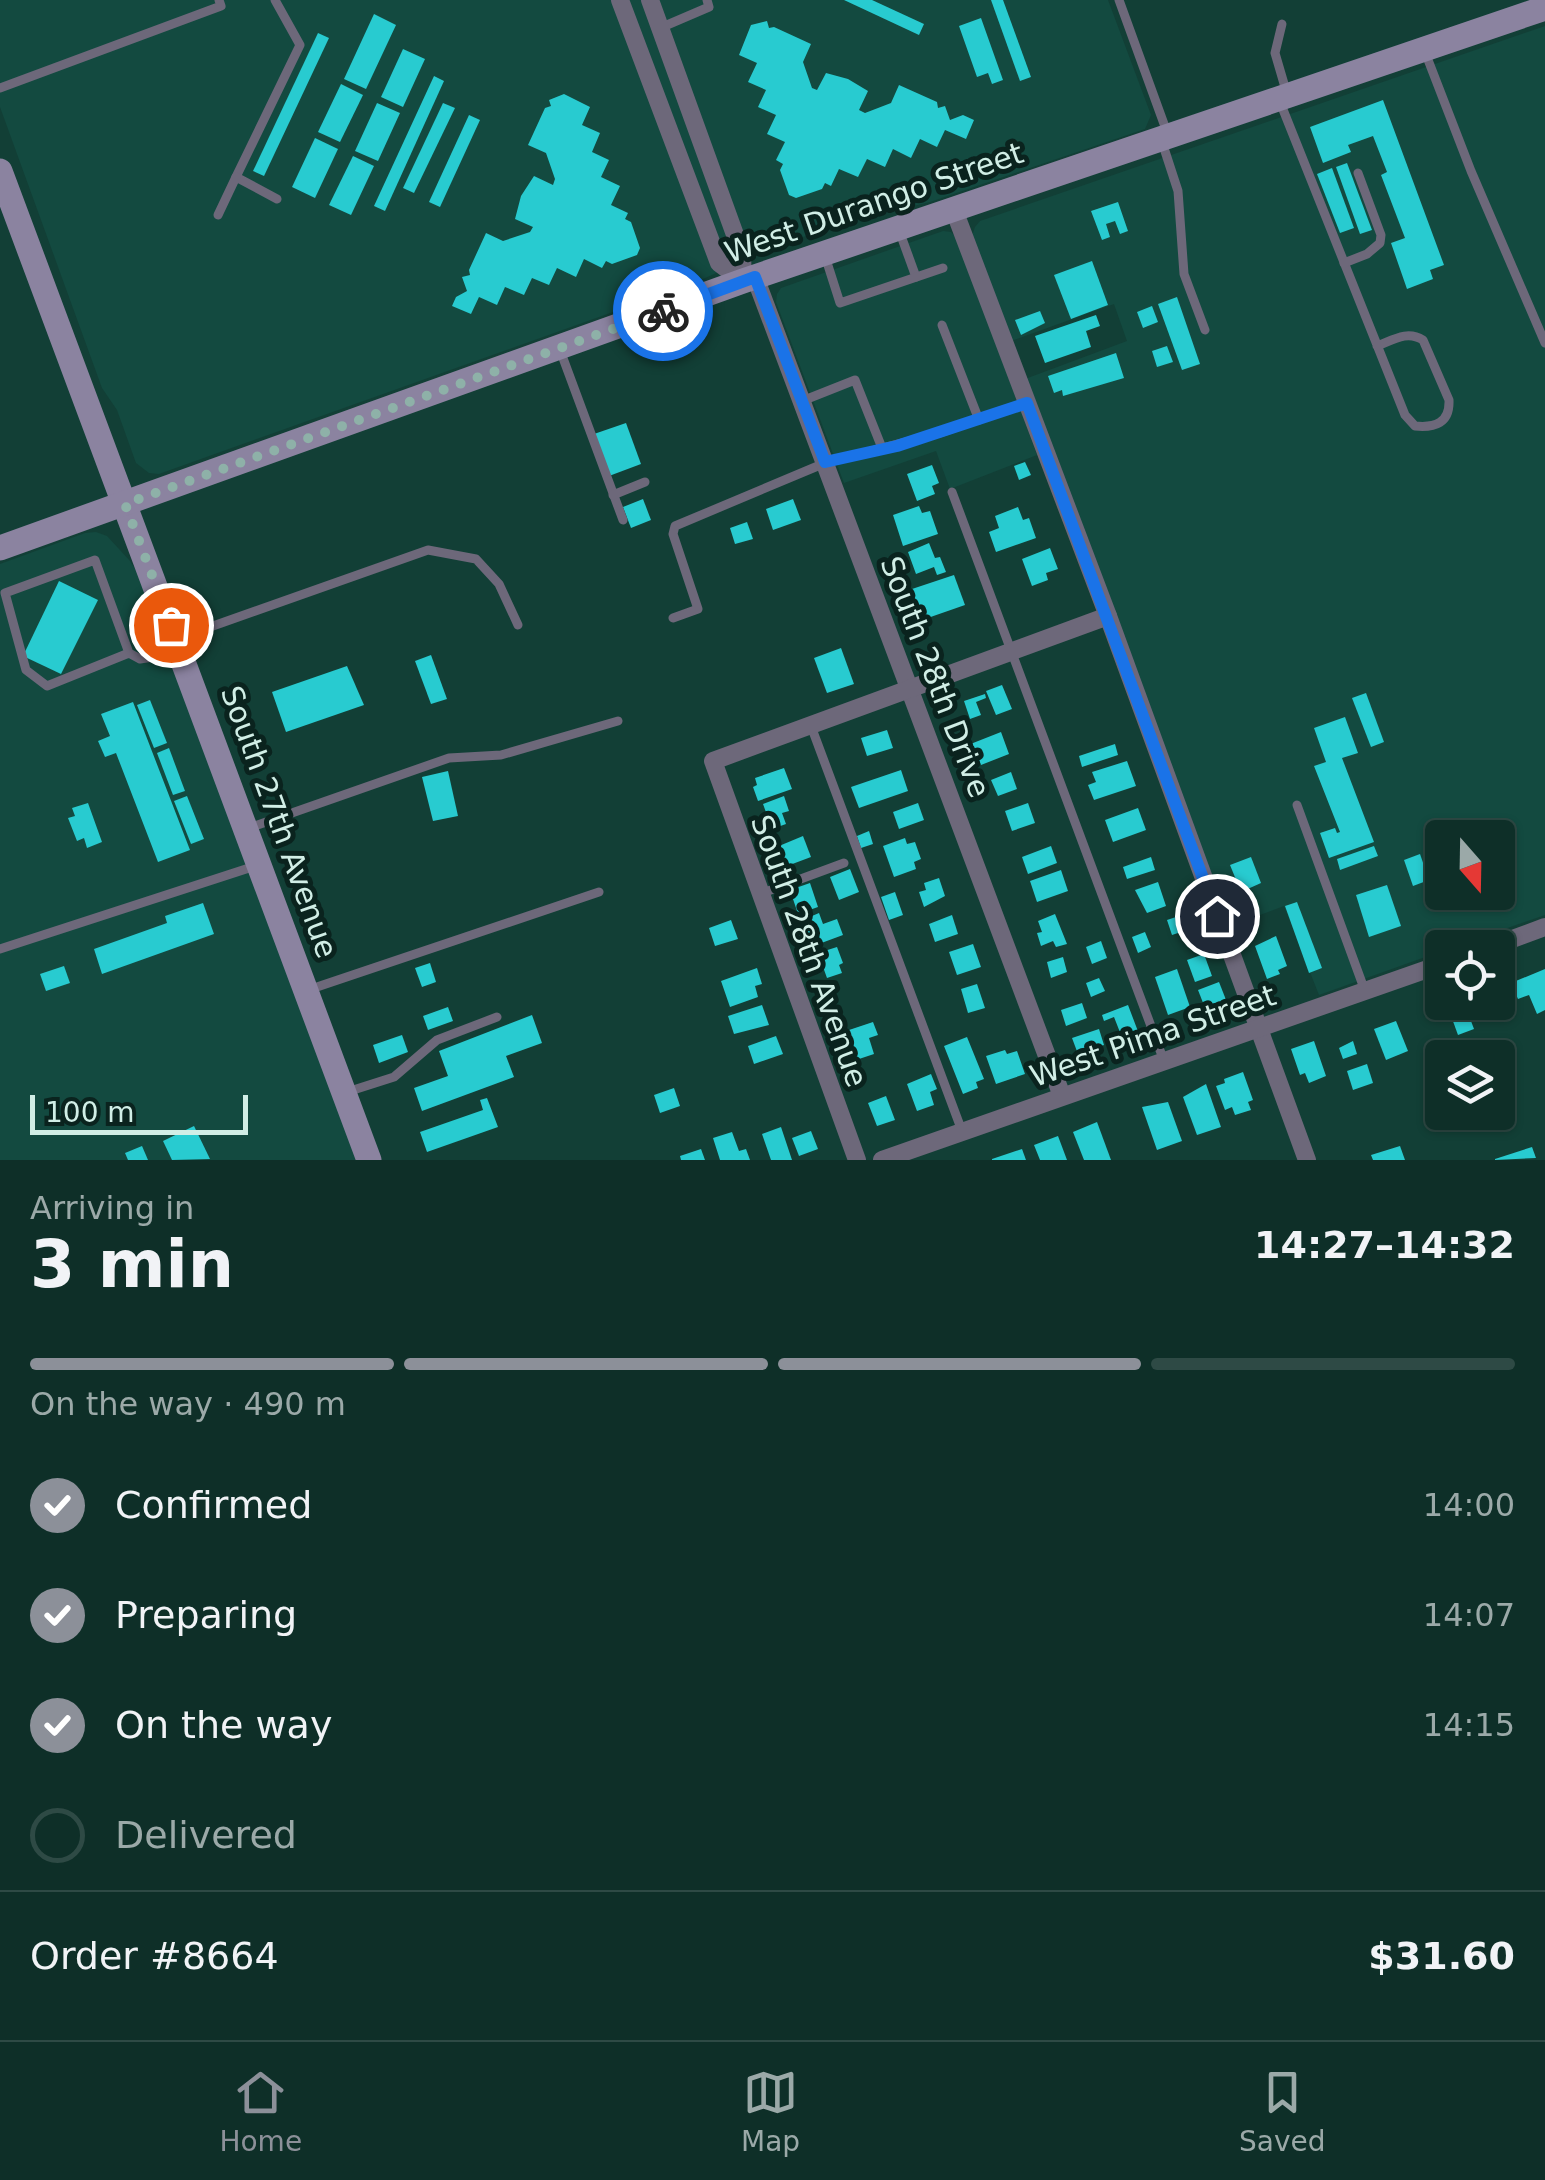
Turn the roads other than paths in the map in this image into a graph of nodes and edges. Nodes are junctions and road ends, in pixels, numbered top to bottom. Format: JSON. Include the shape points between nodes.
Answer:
{"nodes":[{"id":1,"x":219,"y":0,"type":"edge"},
{"id":2,"x":275,"y":0,"type":"edge"},
{"id":3,"x":620,"y":0,"type":"edge"},
{"id":4,"x":650,"y":0,"type":"edge"},
{"id":5,"x":706,"y":0,"type":"edge"},
{"id":6,"x":1118,"y":0,"type":"edge"},
{"id":7,"x":1545,"y":8,"type":"edge"},
{"id":8,"x":1282,"y":24,"type":"dead end"},
{"id":9,"x":660,"y":28,"type":"junction"},
{"id":10,"x":1424,"y":50,"type":"junction"},
{"id":11,"x":0,"y":88,"type":"edge"},
{"id":12,"x":1284,"y":98,"type":"junction"},
{"id":13,"x":1165,"y":139,"type":"junction"},
{"id":14,"x":0,"y":171,"type":"edge"},
{"id":15,"x":1358,"y":173,"type":"dead end"},
{"id":16,"x":236,"y":177,"type":"junction"},
{"id":17,"x":277,"y":199,"type":"dead end"},
{"id":18,"x":954,"y":210,"type":"junction"},
{"id":19,"x":218,"y":215,"type":"dead end"},
{"id":20,"x":898,"y":228,"type":"junction"},
{"id":21,"x":824,"y":254,"type":"junction"},
{"id":22,"x":1344,"y":263,"type":"junction"},
{"id":23,"x":944,"y":268,"type":"dead end"},
{"id":24,"x":916,"y":277,"type":"junction"},
{"id":25,"x":749,"y":279,"type":"junction"},
{"id":26,"x":942,"y":325,"type":"dead end"},
{"id":27,"x":1205,"y":330,"type":"dead end"},
{"id":28,"x":1545,"y":342,"type":"edge"},
{"id":29,"x":1377,"y":346,"type":"junction"},
{"id":30,"x":560,"y":348,"type":"junction"},
{"id":31,"x":802,"y":401,"type":"junction"},
{"id":32,"x":1027,"y":403,"type":"junction"},
{"id":33,"x":979,"y":420,"type":"junction"},
{"id":34,"x":882,"y":448,"type":"junction"},
{"id":35,"x":825,"y":462,"type":"junction"},
{"id":36,"x":645,"y":482,"type":"dead end"},
{"id":37,"x":952,"y":492,"type":"dead end"},
{"id":38,"x":613,"y":495,"type":"junction"},
{"id":39,"x":125,"y":504,"type":"junction"},
{"id":40,"x":623,"y":520,"type":"dead end"},
{"id":41,"x":0,"y":548,"type":"edge"},
{"id":42,"x":1108,"y":616,"type":"junction"},
{"id":43,"x":673,"y":618,"type":"dead end"},
{"id":44,"x":518,"y":625,"type":"dead end"},
{"id":45,"x":179,"y":646,"type":"junction"},
{"id":46,"x":1014,"y":650,"type":"junction"},
{"id":47,"x":129,"y":653,"type":"junction"},
{"id":48,"x":910,"y":687,"type":"junction"},
{"id":49,"x":618,"y":721,"type":"dead end"},
{"id":50,"x":810,"y":724,"type":"junction"},
{"id":51,"x":1297,"y":805,"type":"dead end"},
{"id":52,"x":246,"y":829,"type":"junction"},
{"id":53,"x":844,"y":863,"type":"dead end"},
{"id":54,"x":260,"y":864,"type":"junction"},
{"id":55,"x":599,"y":892,"type":"dead end"},
{"id":56,"x":760,"y":894,"type":"junction"},
{"id":57,"x":1545,"y":927,"type":"edge"},
{"id":58,"x":1515,"y":938,"type":"edge"},
{"id":59,"x":0,"y":949,"type":"edge"},
{"id":60,"x":1425,"y":970,"type":"edge"},
{"id":61,"x":306,"y":990,"type":"junction"},
{"id":62,"x":1366,"y":991,"type":"junction"},
{"id":63,"x":496,"y":1017,"type":"dead end"},
{"id":64,"x":1258,"y":1029,"type":"junction"},
{"id":65,"x":1164,"y":1060,"type":"junction"},
{"id":66,"x":344,"y":1093,"type":"junction"},
{"id":67,"x":1062,"y":1096,"type":"junction"},
{"id":68,"x":962,"y":1131,"type":"junction"},
{"id":69,"x":369,"y":1160,"type":"edge"},
{"id":70,"x":856,"y":1160,"type":"edge"},
{"id":71,"x":882,"y":1160,"type":"edge"},
{"id":72,"x":1307,"y":1160,"type":"edge"}],
"edges":[{"from":1,"to":11,"type":"lane","via":[[221,6]]},
{"from":2,"to":16,"type":"lane","via":[[300,45]]},
{"from":3,"to":25,"type":"street","via":[[719,263]]},
{"from":4,"to":9,"type":"street"},
{"from":5,"to":9,"type":"lane","via":[[709,7]]},
{"from":6,"to":13,"type":"lane"},
{"from":7,"to":10,"type":"street","name":"West Durango Street"},
{"from":8,"to":12,"type":"lane","via":[[1272,33]]},
{"from":9,"to":25,"type":"street"},
{"from":10,"to":12,"type":"street","name":"West Durango Street"},
{"from":10,"to":28,"type":"lane"},
{"from":12,"to":13,"type":"street","name":"West Durango Street"},
{"from":12,"to":22,"type":"lane"},
{"from":13,"to":18,"type":"street","name":"West Durango Street"},
{"from":13,"to":27,"type":"lane","via":[[1178,191],[1184,274]]},
{"from":14,"to":39,"type":"street","name":"South 27th Avenue"},
{"from":15,"to":22,"type":"lane","via":[[1380,243]]},
{"from":16,"to":17,"type":"lane"},
{"from":16,"to":19,"type":"lane"},
{"from":18,"to":20,"type":"street","name":"West Durango Street"},
{"from":18,"to":32,"type":"street"},
{"from":20,"to":21,"type":"street","name":"West Durango Street"},
{"from":20,"to":24,"type":"lane"},
{"from":21,"to":24,"type":"lane","via":[[840,302]]},
{"from":21,"to":25,"type":"street","name":"West Durango Street"},
{"from":22,"to":29,"type":"lane"},
{"from":23,"to":24,"type":"lane"},
{"from":25,"to":30,"type":"street","name":"West Durango Street"},
{"from":25,"to":31,"type":"street","name":"South 28th Drive"},
{"from":26,"to":33,"type":"lane"},
{"from":29,"to":29,"type":"lane","via":[[1405,415],[1415,426],[1444,421],[1449,400],[1423,340],[1405,335]]},
{"from":30,"to":38,"type":"lane"},
{"from":30,"to":39,"type":"street","name":"West Durango Street"},
{"from":31,"to":34,"type":"lane","via":[[856,380]]},
{"from":31,"to":35,"type":"street","name":"South 28th Drive"},
{"from":32,"to":33,"type":"lane"},
{"from":32,"to":42,"type":"street"},
{"from":33,"to":34,"type":"lane"},
{"from":34,"to":35,"type":"lane"},
{"from":35,"to":43,"type":"lane","via":[[675,526],[698,609]]},
{"from":35,"to":48,"type":"street","name":"South 28th Drive"},
{"from":36,"to":38,"type":"lane"},
{"from":37,"to":46,"type":"lane"},
{"from":38,"to":40,"type":"lane"},
{"from":39,"to":41,"type":"street","name":"West Durango Street"},
{"from":39,"to":45,"type":"street","name":"South 27th Avenue"},
{"from":42,"to":46,"type":"street"},
{"from":42,"to":64,"type":"street"},
{"from":44,"to":45,"type":"lane","via":[[498,584],[476,559],[428,550]]},
{"from":45,"to":47,"type":"lane","via":[[140,659]]},
{"from":45,"to":52,"type":"street","name":"South 27th Avenue"},
{"from":46,"to":48,"type":"street"},
{"from":46,"to":65,"type":"lane"},
{"from":47,"to":47,"type":"lane","via":[[47,686],[26,670],[6,593],[95,560]]},
{"from":48,"to":50,"type":"street"},
{"from":48,"to":67,"type":"street","name":"South 28th Drive"},
{"from":49,"to":52,"type":"lane","via":[[500,755],[448,758]]},
{"from":50,"to":56,"type":"street","name":"South 28th Avenue","via":[[713,761]]},
{"from":50,"to":68,"type":"lane"},
{"from":51,"to":62,"type":"lane"},
{"from":52,"to":54,"type":"street","name":"South 27th Avenue"},
{"from":53,"to":56,"type":"lane"},
{"from":54,"to":59,"type":"lane"},
{"from":54,"to":61,"type":"street","name":"South 27th Avenue"},
{"from":55,"to":61,"type":"lane"},
{"from":56,"to":70,"type":"street","name":"South 28th Avenue"},
{"from":57,"to":58,"type":"street"},
{"from":60,"to":62,"type":"street","name":"West Pima Street"},
{"from":61,"to":66,"type":"street","name":"South 27th Avenue"},
{"from":62,"to":64,"type":"street","name":"West Pima Street"},
{"from":63,"to":66,"type":"lane","via":[[437,1040],[394,1078]]},
{"from":64,"to":65,"type":"street","name":"West Pima Street"},
{"from":64,"to":72,"type":"street"},
{"from":65,"to":67,"type":"street","name":"West Pima Street"},
{"from":66,"to":69,"type":"street","name":"South 27th Avenue"},
{"from":67,"to":68,"type":"street","name":"West Pima Street"},
{"from":68,"to":71,"type":"street","name":"West Pima Street"}]}
